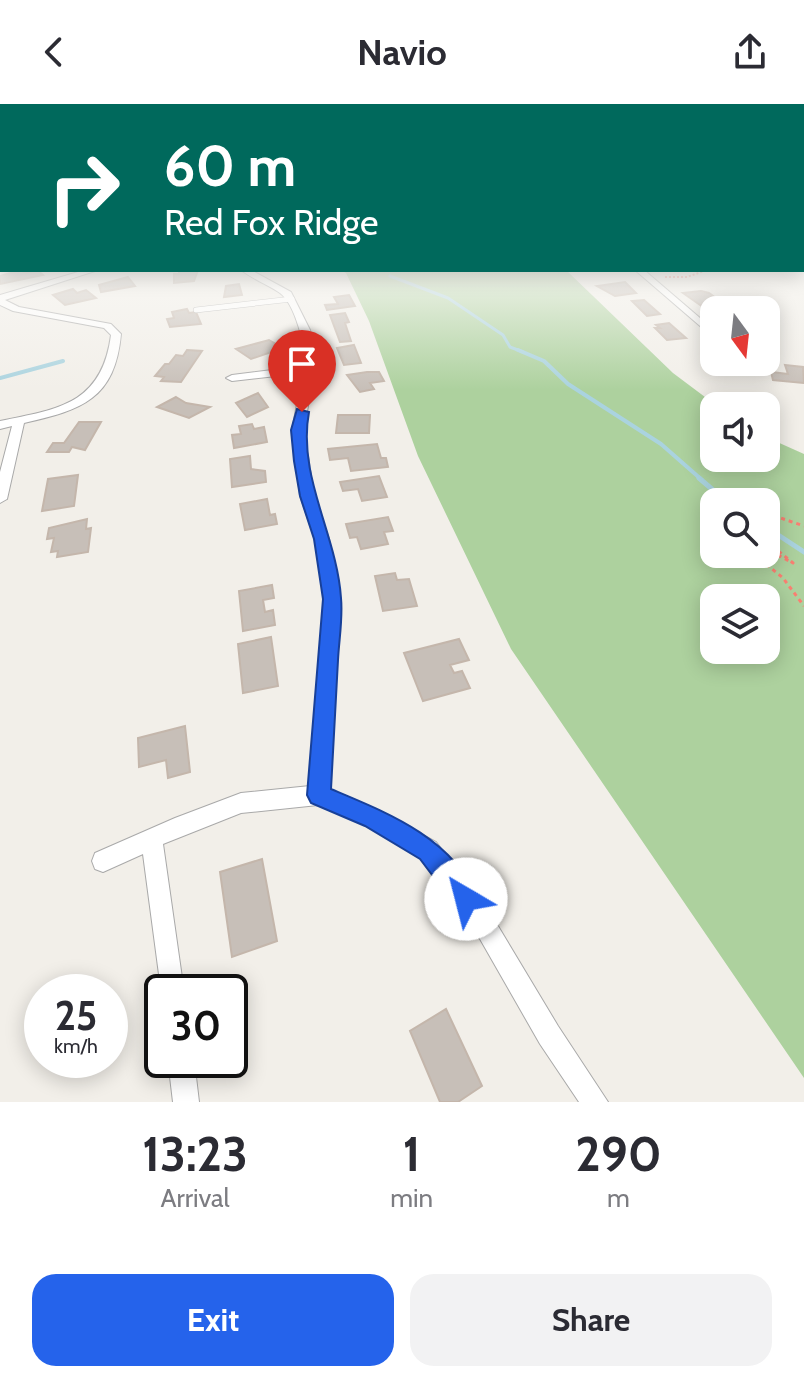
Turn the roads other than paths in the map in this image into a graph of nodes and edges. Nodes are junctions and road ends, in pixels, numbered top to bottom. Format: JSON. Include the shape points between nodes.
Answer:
{"nodes":[{"id":1,"x":670,"y":298,"type":"edge"},
{"id":2,"x":292,"y":299,"type":"joint"},
{"id":3,"x":0,"y":300,"type":"edge"},
{"id":4,"x":196,"y":310,"type":"dead end"},
{"id":5,"x":700,"y":323,"type":"edge"},
{"id":6,"x":306,"y":369,"type":"junction"},
{"id":7,"x":232,"y":378,"type":"dead end"},
{"id":8,"x":19,"y":421,"type":"junction"},
{"id":9,"x":0,"y":425,"type":"edge"},
{"id":10,"x":0,"y":499,"type":"edge"},
{"id":11,"x":319,"y":795,"type":"junction"},
{"id":12,"x":152,"y":839,"type":"junction"},
{"id":13,"x":103,"y":861,"type":"dead end"},
{"id":14,"x":170,"y":974,"type":"edge"},
{"id":15,"x":183,"y":1078,"type":"edge"},
{"id":16,"x":186,"y":1102,"type":"edge"},
{"id":17,"x":595,"y":1102,"type":"edge"}],
"edges":[{"from":1,"to":5,"type":"street"},
{"from":2,"to":4,"type":"lane"},
{"from":2,"to":6,"type":"street","via":[[311,357]]},
{"from":3,"to":8,"type":"street","via":[[16,309],[96,322],[116,334],[115,360],[99,388],[60,412]]},
{"from":6,"to":7,"type":"street"},
{"from":6,"to":11,"type":"street","via":[[298,430],[307,496],[322,539],[332,599]]},
{"from":8,"to":9,"type":"street"},
{"from":8,"to":10,"type":"street"},
{"from":11,"to":12,"type":"street","via":[[241,803]]},
{"from":11,"to":17,"type":"street","via":[[428,850],[484,924]]},
{"from":12,"to":13,"type":"street"},
{"from":12,"to":14,"type":"street"},
{"from":15,"to":16,"type":"street"}]}
